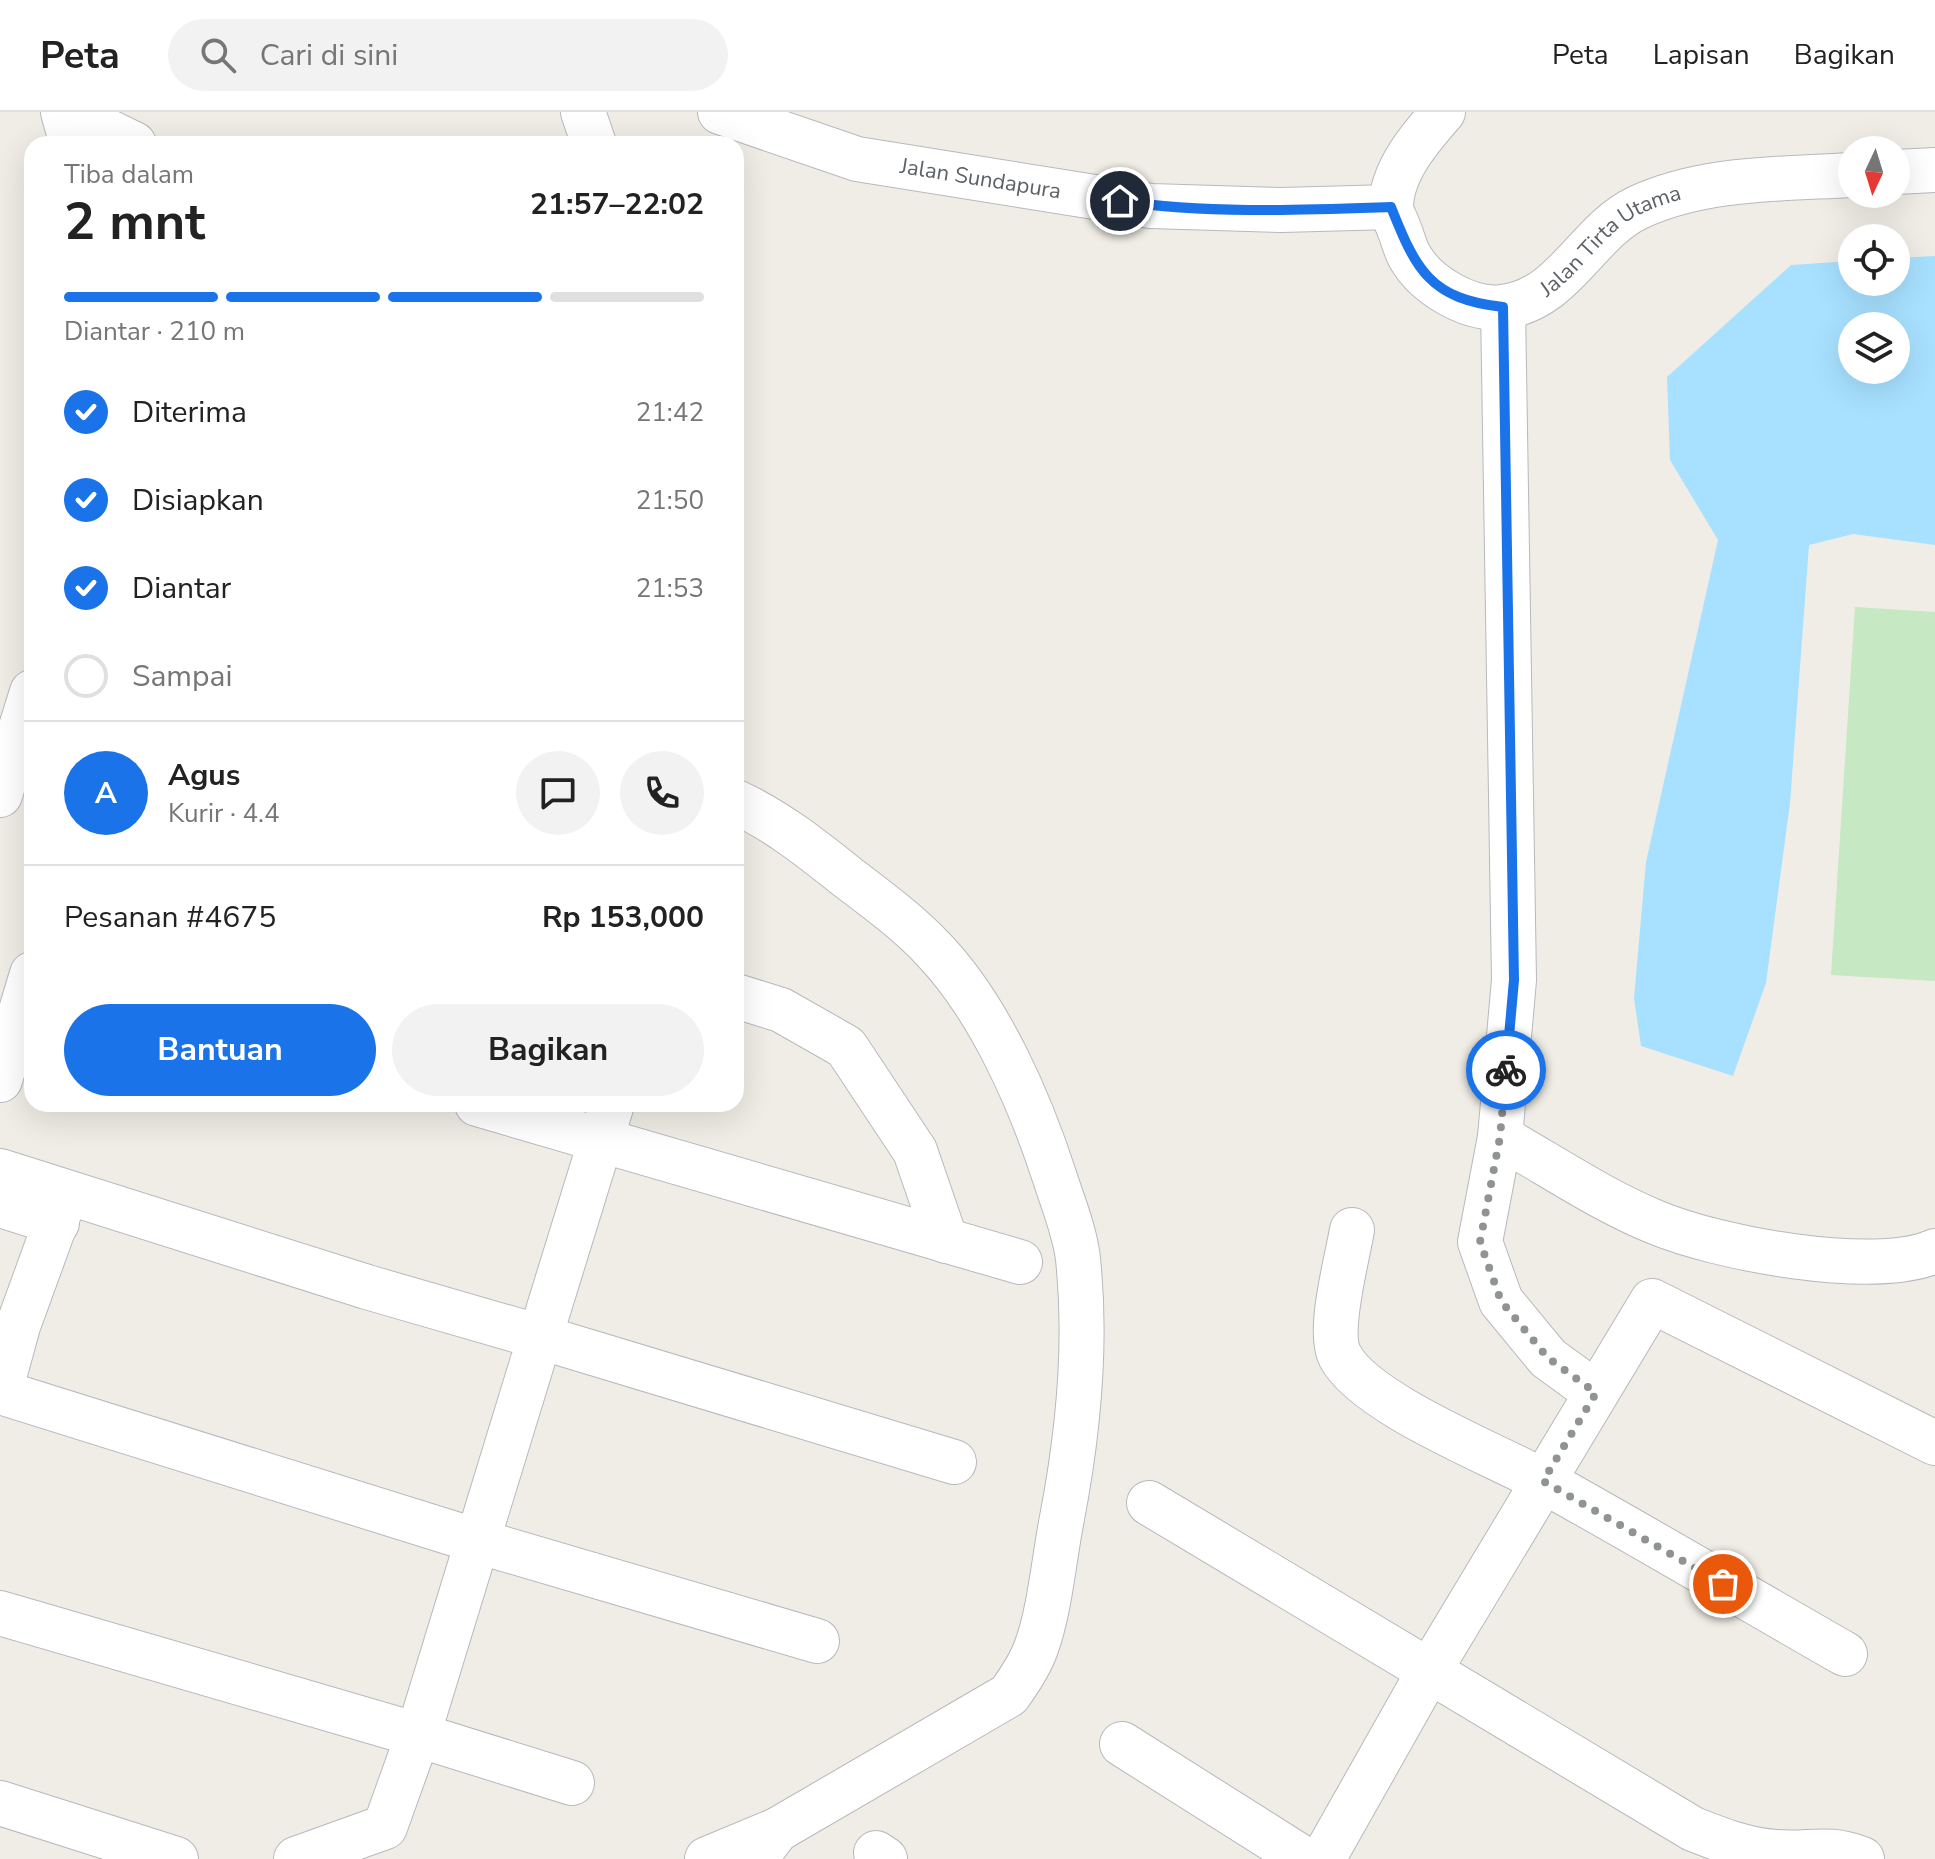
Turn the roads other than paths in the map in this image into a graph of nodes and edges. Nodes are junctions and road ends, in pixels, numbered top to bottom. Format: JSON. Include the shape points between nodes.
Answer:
{"nodes":[{"id":1,"x":66,"y":112,"type":"edge"},
{"id":2,"x":720,"y":112,"type":"edge"},
{"id":3,"x":1443,"y":112,"type":"edge"},
{"id":4,"x":70,"y":136,"type":"edge"},
{"id":5,"x":117,"y":136,"type":"edge"},
{"id":6,"x":1935,"y":170,"type":"edge"},
{"id":7,"x":1910,"y":171,"type":"edge"},
{"id":8,"x":1838,"y":176,"type":"edge"},
{"id":9,"x":1391,"y":207,"type":"junction"},
{"id":10,"x":1503,"y":307,"type":"junction"},
{"id":11,"x":24,"y":718,"type":"edge"},
{"id":12,"x":0,"y":795,"type":"edge"},
{"id":13,"x":744,"y":806,"type":"edge"},
{"id":14,"x":744,"y":998,"type":"edge"},
{"id":15,"x":24,"y":1000,"type":"edge"},
{"id":16,"x":0,"y":1080,"type":"edge"},
{"id":17,"x":531,"y":1112,"type":"edge"},
{"id":18,"x":606,"y":1123,"type":"edge"},
{"id":19,"x":1500,"y":1137,"type":"junction"},
{"id":20,"x":0,"y":1171,"type":"edge"},
{"id":21,"x":0,"y":1205,"type":"edge"},
{"id":22,"x":62,"y":1208,"type":"junction"},
{"id":23,"x":1352,"y":1230,"type":"dead end"},
{"id":24,"x":946,"y":1241,"type":"junction"},
{"id":25,"x":1935,"y":1251,"type":"edge"},
{"id":26,"x":1020,"y":1262,"type":"dead end"},
{"id":27,"x":9,"y":1324,"type":"edge"},
{"id":28,"x":540,"y":1337,"type":"junction"},
{"id":29,"x":0,"y":1392,"type":"edge"},
{"id":30,"x":1596,"y":1393,"type":"junction"},
{"id":31,"x":1935,"y":1443,"type":"edge"},
{"id":32,"x":954,"y":1462,"type":"dead end"},
{"id":33,"x":1543,"y":1481,"type":"junction"},
{"id":34,"x":1149,"y":1503,"type":"dead end"},
{"id":35,"x":477,"y":1541,"type":"junction"},
{"id":36,"x":0,"y":1613,"type":"edge"},
{"id":37,"x":817,"y":1641,"type":"dead end"},
{"id":38,"x":1845,"y":1654,"type":"dead end"},
{"id":39,"x":1428,"y":1673,"type":"junction"},
{"id":40,"x":418,"y":1735,"type":"junction"},
{"id":41,"x":1122,"y":1744,"type":"dead end"},
{"id":42,"x":572,"y":1783,"type":"dead end"},
{"id":43,"x":0,"y":1803,"type":"edge"},
{"id":44,"x":766,"y":1844,"type":"edge"},
{"id":45,"x":176,"y":1859,"type":"edge"},
{"id":46,"x":296,"y":1859,"type":"edge"},
{"id":47,"x":707,"y":1859,"type":"edge"},
{"id":48,"x":1304,"y":1859,"type":"edge"},
{"id":49,"x":1323,"y":1859,"type":"edge"},
{"id":50,"x":1862,"y":1859,"type":"edge"}],
"edges":[{"from":1,"to":4,"type":"street"},
{"from":1,"to":5,"type":"street"},
{"from":2,"to":9,"type":"street","name":"Jalan Sundapura","via":[[857,159],[1151,206]]},
{"from":3,"to":9,"type":"street","via":[[1417,141]]},
{"from":6,"to":7,"type":"street"},
{"from":8,"to":10,"type":"street","name":"Jalan Tirta Utama","via":[[1752,181],[1673,194],[1634,209],[1547,290]]},
{"from":9,"to":10,"type":"street","via":[[1411,258],[1438,287],[1475,304]]},
{"from":10,"to":19,"type":"street","via":[[1514,980]]},
{"from":11,"to":12,"type":"street"},
{"from":13,"to":44,"type":"street","via":[[807,844],[899,918],[934,950],[965,990],[1011,1067],[1043,1140],[1078,1258],[1080,1351],[1076,1437],[1036,1648],[1021,1677],[1009,1695]]},
{"from":14,"to":24,"type":"street","via":[[781,1010],[846,1047],[915,1151]]},
{"from":15,"to":16,"type":"street"},
{"from":17,"to":18,"type":"street"},
{"from":18,"to":24,"type":"street"},
{"from":18,"to":28,"type":"street"},
{"from":19,"to":25,"type":"street","via":[[1654,1222],[1715,1242],[1873,1262],[1916,1260]]},
{"from":19,"to":30,"type":"street","via":[[1480,1242],[1501,1301],[1548,1358]]},
{"from":20,"to":22,"type":"street"},
{"from":21,"to":22,"type":"street"},
{"from":22,"to":27,"type":"street"},
{"from":22,"to":28,"type":"street"},
{"from":23,"to":33,"type":"street","via":[[1336,1329],[1339,1355],[1357,1378],[1390,1402]]},
{"from":24,"to":26,"type":"street"},
{"from":27,"to":29,"type":"street"},
{"from":28,"to":32,"type":"street"},
{"from":28,"to":35,"type":"street"},
{"from":29,"to":35,"type":"street"},
{"from":30,"to":31,"type":"street","via":[[1652,1301]]},
{"from":30,"to":33,"type":"street"},
{"from":33,"to":38,"type":"street"},
{"from":33,"to":39,"type":"street"},
{"from":34,"to":39,"type":"street"},
{"from":35,"to":37,"type":"street"},
{"from":35,"to":40,"type":"street"},
{"from":36,"to":40,"type":"street"},
{"from":39,"to":49,"type":"street"},
{"from":39,"to":50,"type":"street","via":[[1693,1829],[1736,1846],[1780,1853],[1809,1849]]},
{"from":40,"to":42,"type":"street"},
{"from":40,"to":46,"type":"street","via":[[385,1827]]},
{"from":41,"to":48,"type":"street"},
{"from":43,"to":45,"type":"street"},
{"from":44,"to":47,"type":"street"}]}
